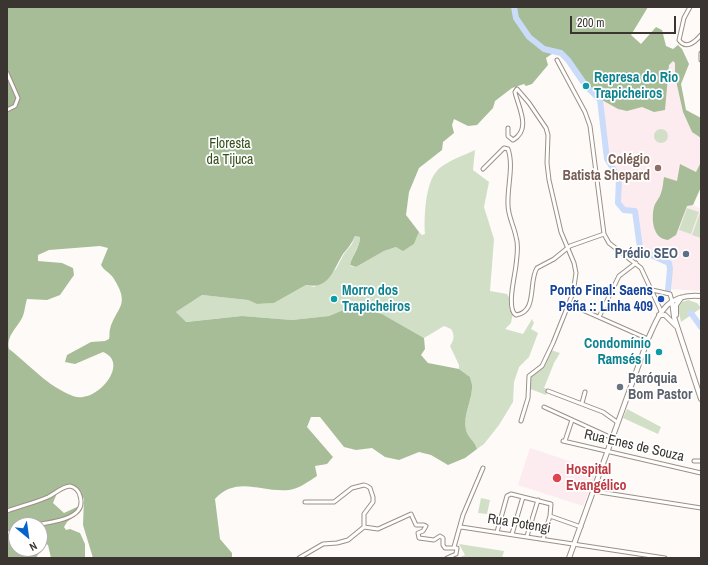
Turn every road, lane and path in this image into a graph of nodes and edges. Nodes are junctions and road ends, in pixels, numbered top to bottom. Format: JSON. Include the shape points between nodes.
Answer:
{"nodes":[{"id":1,"x":690,"y":7,"type":"edge"},
{"id":2,"x":701,"y":34,"type":"edge"},
{"id":3,"x":701,"y":53,"type":"edge"},
{"id":4,"x":557,"y":60,"type":"dead end"},
{"id":5,"x":701,"y":60,"type":"edge"},
{"id":6,"x":7,"y":73,"type":"edge"},
{"id":7,"x":7,"y":110,"type":"edge"},
{"id":8,"x":508,"y":128,"type":"dead end"},
{"id":9,"x":483,"y":169,"type":"dead end"},
{"id":10,"x":604,"y":234,"type":"junction"},
{"id":11,"x":568,"y":248,"type":"junction"},
{"id":12,"x":636,"y":263,"type":"junction"},
{"id":13,"x":652,"y":290,"type":"junction"},
{"id":14,"x":684,"y":296,"type":"junction"},
{"id":15,"x":695,"y":296,"type":"junction"},
{"id":16,"x":701,"y":296,"type":"edge"},
{"id":17,"x":701,"y":300,"type":"edge"},
{"id":18,"x":672,"y":301,"type":"junction"},
{"id":19,"x":569,"y":304,"type":"junction"},
{"id":20,"x":660,"y":313,"type":"junction"},
{"id":21,"x":599,"y":318,"type":"junction"},
{"id":22,"x":679,"y":329,"type":"junction"},
{"id":23,"x":648,"y":339,"type":"junction"},
{"id":24,"x":548,"y":391,"type":"dead end"},
{"id":25,"x":585,"y":392,"type":"dead end"},
{"id":26,"x":701,"y":399,"type":"edge"},
{"id":27,"x":582,"y":403,"type":"junction"},
{"id":28,"x":544,"y":407,"type":"dead end"},
{"id":29,"x":572,"y":420,"type":"junction"},
{"id":30,"x":521,"y":421,"type":"dead end"},
{"id":31,"x":617,"y":422,"type":"junction"},
{"id":32,"x":612,"y":438,"type":"junction"},
{"id":33,"x":607,"y":451,"type":"junction"},
{"id":34,"x":694,"y":461,"type":"dead end"},
{"id":35,"x":701,"y":461,"type":"edge"},
{"id":36,"x":483,"y":468,"type":"dead end"},
{"id":37,"x":701,"y":473,"type":"edge"},
{"id":38,"x":594,"y":491,"type":"junction"},
{"id":39,"x":523,"y":497,"type":"junction"},
{"id":40,"x":538,"y":500,"type":"junction"},
{"id":41,"x":305,"y":502,"type":"dead end"},
{"id":42,"x":701,"y":508,"type":"edge"},
{"id":43,"x":7,"y":511,"type":"edge"},
{"id":44,"x":550,"y":516,"type":"junction"},
{"id":45,"x":48,"y":523,"type":"edge"},
{"id":46,"x":364,"y":527,"type":"junction"},
{"id":47,"x":461,"y":527,"type":"junction"},
{"id":48,"x":581,"y":527,"type":"junction"},
{"id":49,"x":497,"y":532,"type":"junction"},
{"id":50,"x":512,"y":534,"type":"junction"},
{"id":51,"x":528,"y":536,"type":"junction"},
{"id":52,"x":543,"y":539,"type":"junction"},
{"id":53,"x":574,"y":545,"type":"junction"},
{"id":54,"x":454,"y":547,"type":"junction"},
{"id":55,"x":299,"y":558,"type":"edge"},
{"id":56,"x":447,"y":558,"type":"edge"},
{"id":57,"x":570,"y":558,"type":"edge"},
{"id":58,"x":664,"y":558,"type":"edge"}],
"edges":[{"from":1,"to":2,"type":"street","via":[[679,36],[680,42],[691,44]]},
{"from":3,"to":5,"type":"street"},
{"from":4,"to":10,"type":"street","via":[[586,112],[590,126]]},
{"from":6,"to":7,"type":"street","via":[[18,98],[15,106]]},
{"from":8,"to":11,"type":"street","via":[[508,136],[512,140],[518,136],[522,126],[521,108],[515,92],[517,89],[533,109],[548,135],[548,172],[558,221]]},
{"from":9,"to":11,"type":"street","via":[[504,148],[508,149],[508,206],[518,250],[511,301],[513,314],[520,315],[528,307],[537,268]]},
{"from":10,"to":11,"type":"street"},
{"from":10,"to":12,"type":"street","via":[[613,247]]},
{"from":11,"to":19,"type":"street","via":[[576,273]]},
{"from":12,"to":13,"type":"street"},
{"from":12,"to":21,"type":"street","via":[[619,276]]},
{"from":13,"to":18,"type":"street","via":[[670,294]]},
{"from":13,"to":20,"type":"street"},
{"from":14,"to":15,"type":"street"},
{"from":14,"to":18,"type":"street"},
{"from":14,"to":22,"type":"street","via":[[676,306]]},
{"from":15,"to":16,"type":"street"},
{"from":15,"to":17,"type":"street"},
{"from":18,"to":20,"type":"street"},
{"from":18,"to":22,"type":"street"},
{"from":19,"to":21,"type":"street"},
{"from":19,"to":30,"type":"street","via":[[542,366],[529,376],[528,398]]},
{"from":20,"to":22,"type":"street","via":[[668,317]]},
{"from":20,"to":23,"type":"street"},
{"from":21,"to":23,"type":"street"},
{"from":22,"to":26,"type":"street"},
{"from":23,"to":31,"type":"street"},
{"from":24,"to":27,"type":"street"},
{"from":25,"to":27,"type":"street"},
{"from":27,"to":31,"type":"street","via":[[603,412]]},
{"from":28,"to":29,"type":"street"},
{"from":29,"to":32,"type":"street"},
{"from":29,"to":33,"type":"street","name":"Rua Enes de Souza","via":[[564,441]]},
{"from":31,"to":32,"type":"street"},
{"from":32,"to":33,"type":"street"},
{"from":33,"to":37,"type":"street","name":"Rua Enes de Souza"},
{"from":33,"to":38,"type":"street"},
{"from":34,"to":35,"type":"street"},
{"from":36,"to":47,"type":"street","via":[[463,515]]},
{"from":38,"to":42,"type":"street"},
{"from":38,"to":48,"type":"street"},
{"from":39,"to":40,"type":"street"},
{"from":39,"to":49,"type":"street","via":[[511,494],[507,496]]},
{"from":39,"to":50,"type":"street"},
{"from":40,"to":44,"type":"street","via":[[553,505]]},
{"from":40,"to":51,"type":"street"},
{"from":41,"to":46,"type":"street","via":[[334,502],[355,487],[367,486],[374,497],[364,514]]},
{"from":43,"to":45,"type":"street","via":[[72,486],[81,498],[76,514]]},
{"from":44,"to":48,"type":"street"},
{"from":44,"to":52,"type":"street"},
{"from":46,"to":54,"type":"street","via":[[378,529],[410,514],[416,525],[426,526],[418,533],[419,538],[434,540],[440,536],[445,548]]},
{"from":46,"to":55,"type":"street","via":[[344,542],[323,544]]},
{"from":47,"to":49,"type":"street","name":"Rua Potengi"},
{"from":47,"to":54,"type":"street"},
{"from":48,"to":53,"type":"street"},
{"from":49,"to":50,"type":"street","name":"Rua Potengi"},
{"from":50,"to":51,"type":"street","name":"Rua Potengi"},
{"from":51,"to":52,"type":"street","name":"Rua Potengi"},
{"from":52,"to":53,"type":"street","name":"Rua Potengi"},
{"from":53,"to":57,"type":"street"},
{"from":53,"to":58,"type":"street","name":"Rua Potengi"},
{"from":54,"to":56,"type":"street","via":[[457,552]]}]}
